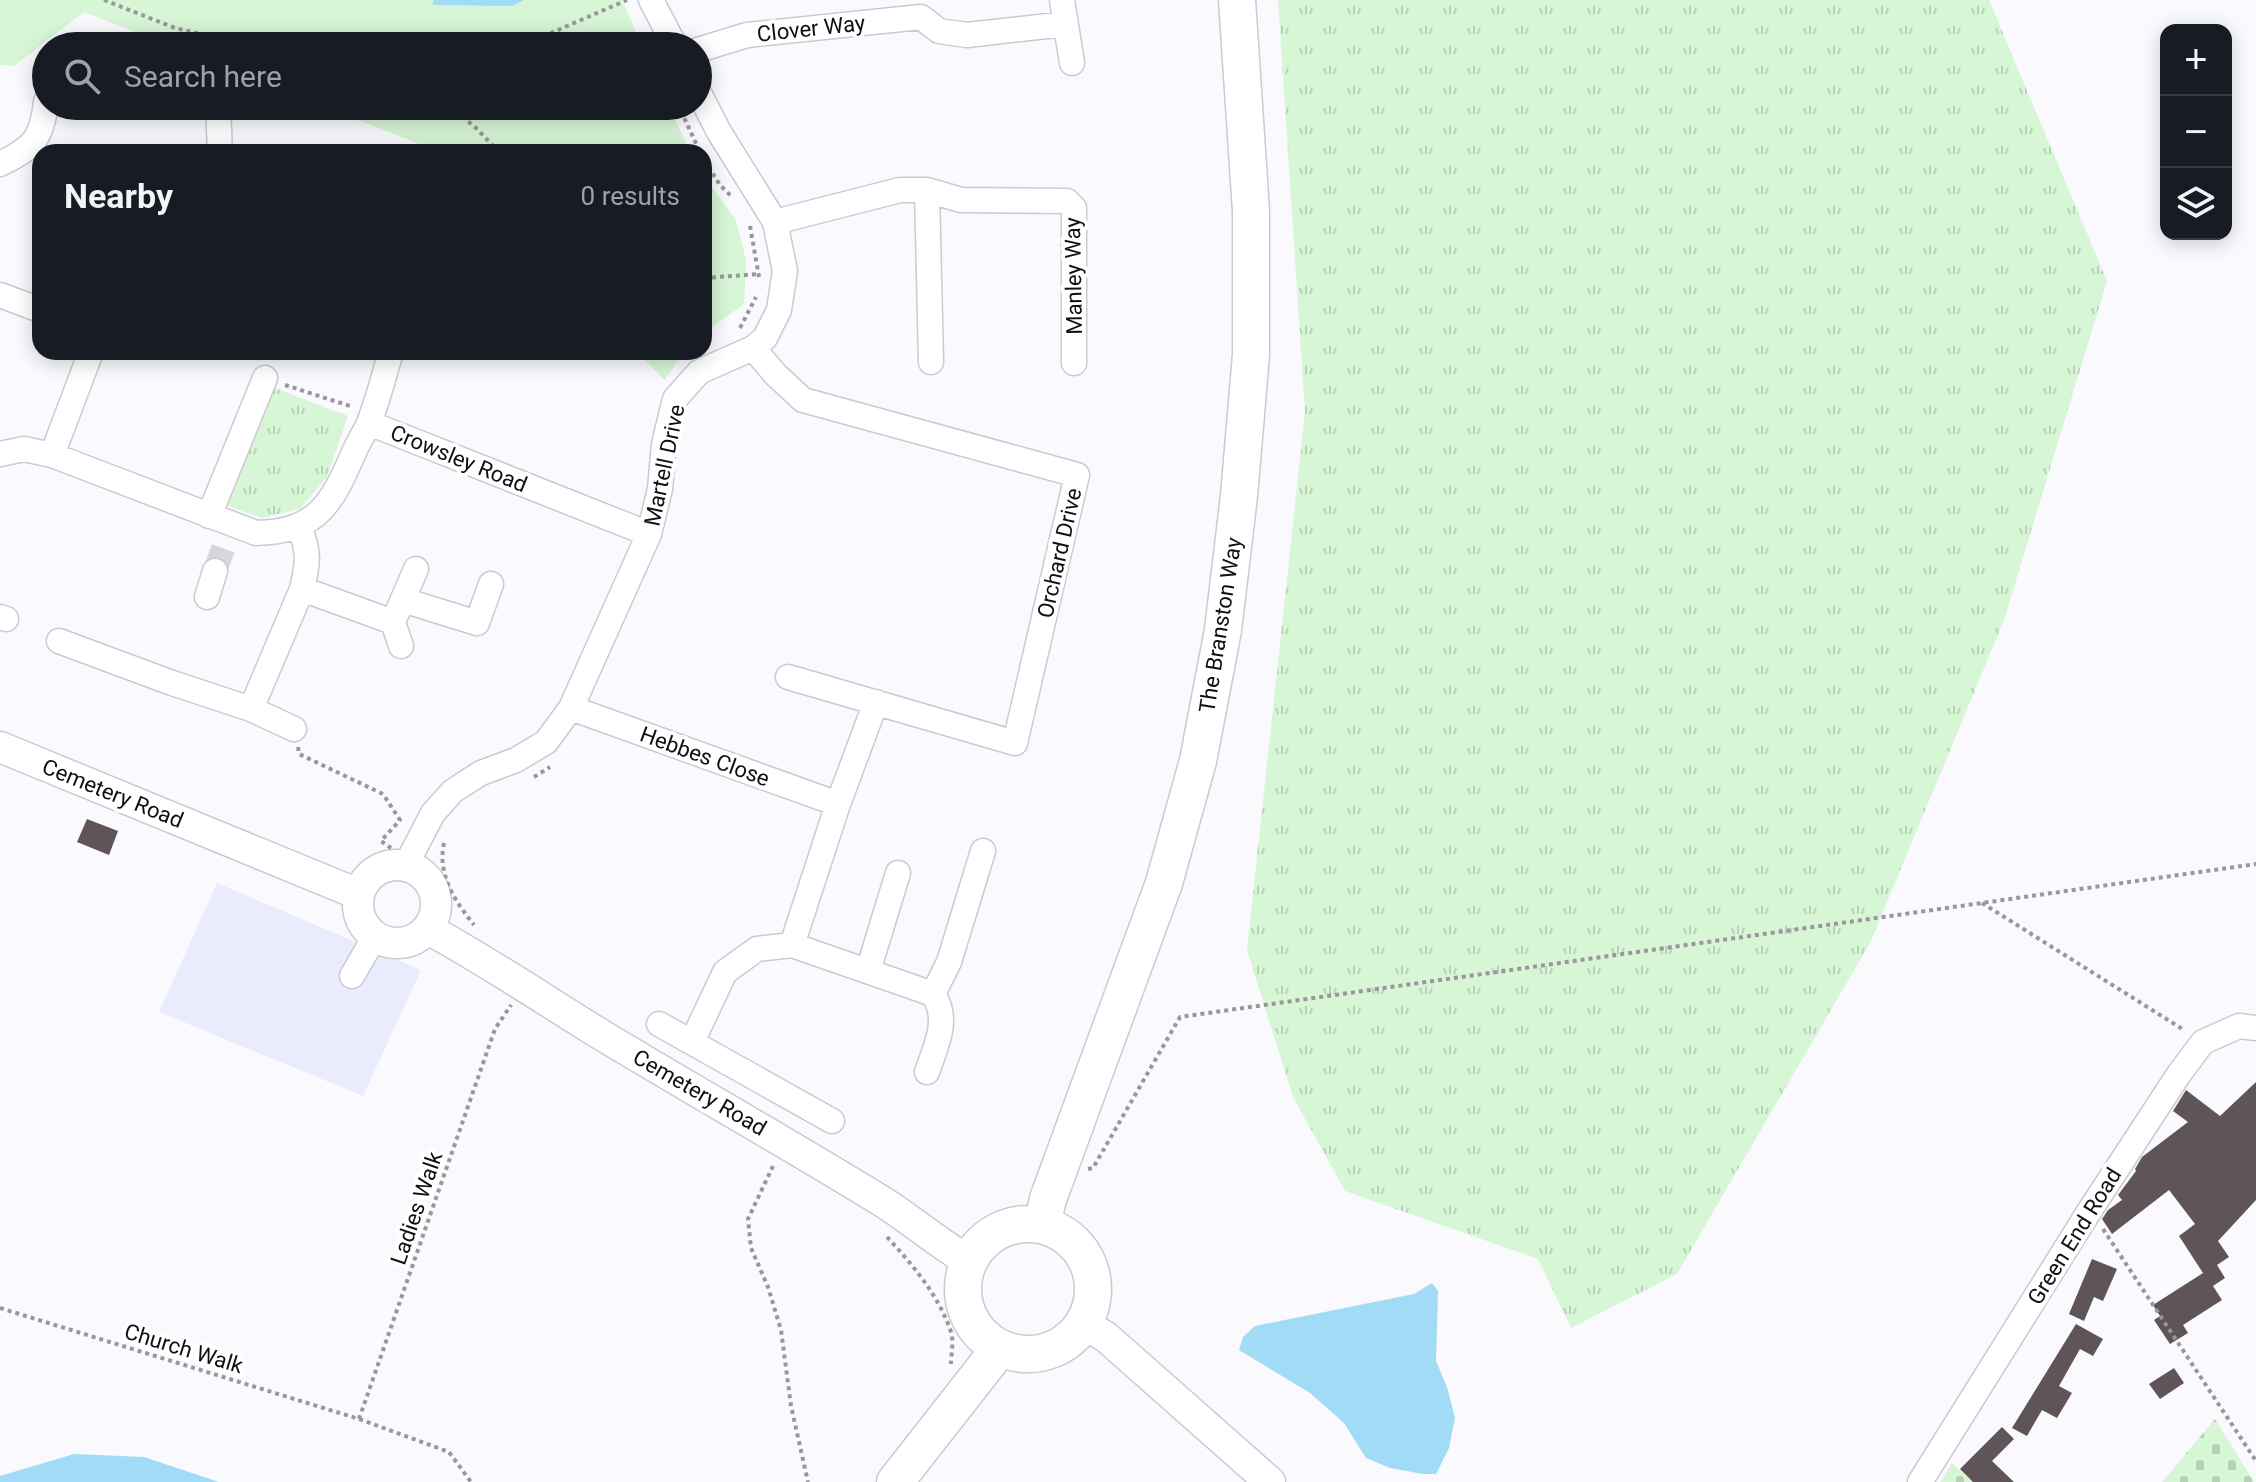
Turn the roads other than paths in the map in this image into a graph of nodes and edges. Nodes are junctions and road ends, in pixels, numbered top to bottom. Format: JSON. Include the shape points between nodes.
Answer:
{"nodes":[{"id":1,"x":651,"y":0,"type":"edge"},
{"id":2,"x":1237,"y":0,"type":"edge"},
{"id":3,"x":920,"y":8,"type":"edge"},
{"id":4,"x":1063,"y":12,"type":"edge"},
{"id":5,"x":668,"y":32,"type":"edge"},
{"id":6,"x":712,"y":46,"type":"edge"},
{"id":7,"x":1072,"y":63,"type":"dead end"},
{"id":8,"x":712,"y":118,"type":"edge"},
{"id":9,"x":44,"y":120,"type":"edge"},
{"id":10,"x":219,"y":120,"type":"edge"},
{"id":11,"x":220,"y":142,"type":"edge"},
{"id":12,"x":0,"y":164,"type":"edge"},
{"id":13,"x":927,"y":190,"type":"junction"},
{"id":14,"x":775,"y":222,"type":"junction"},
{"id":15,"x":0,"y":295,"type":"edge"},
{"id":16,"x":32,"y":307,"type":"edge"},
{"id":17,"x":753,"y":348,"type":"junction"},
{"id":18,"x":88,"y":360,"type":"edge"},
{"id":19,"x":389,"y":360,"type":"edge"},
{"id":20,"x":931,"y":362,"type":"dead end"},
{"id":21,"x":1074,"y":363,"type":"dead end"},
{"id":22,"x":265,"y":378,"type":"road end"},
{"id":23,"x":369,"y":423,"type":"junction"},
{"id":24,"x":0,"y":454,"type":"edge"},
{"id":25,"x":52,"y":455,"type":"junction"},
{"id":26,"x":209,"y":516,"type":"junction"},
{"id":27,"x":299,"y":527,"type":"junction"},
{"id":28,"x":649,"y":534,"type":"junction"},
{"id":29,"x":416,"y":569,"type":"dead end"},
{"id":30,"x":215,"y":571,"type":"tunnel mouth"},
{"id":31,"x":491,"y":584,"type":"dead end"},
{"id":32,"x":302,"y":589,"type":"junction"},
{"id":33,"x":207,"y":597,"type":"dead end"},
{"id":34,"x":398,"y":611,"type":"junction"},
{"id":35,"x":59,"y":641,"type":"dead end"},
{"id":36,"x":401,"y":646,"type":"dead end"},
{"id":37,"x":788,"y":677,"type":"dead end"},
{"id":38,"x":876,"y":702,"type":"junction"},
{"id":39,"x":571,"y":708,"type":"junction"},
{"id":40,"x":251,"y":709,"type":"junction"},
{"id":41,"x":294,"y":729,"type":"road end"},
{"id":42,"x":0,"y":747,"type":"edge"},
{"id":43,"x":838,"y":804,"type":"junction"},
{"id":44,"x":983,"y":851,"type":"dead end"},
{"id":45,"x":407,"y":861,"type":"junction"},
{"id":46,"x":898,"y":873,"type":"dead end"},
{"id":47,"x":358,"y":894,"type":"junction"},
{"id":48,"x":428,"y":929,"type":"junction"},
{"id":49,"x":374,"y":938,"type":"junction"},
{"id":50,"x":792,"y":945,"type":"junction"},
{"id":51,"x":868,"y":971,"type":"junction"},
{"id":52,"x":352,"y":976,"type":"dead end"},
{"id":53,"x":933,"y":994,"type":"junction"},
{"id":54,"x":659,"y":1024,"type":"dead end"},
{"id":55,"x":2256,"y":1028,"type":"edge"},
{"id":56,"x":692,"y":1042,"type":"junction"},
{"id":57,"x":927,"y":1072,"type":"dead end"},
{"id":58,"x":832,"y":1121,"type":"dead end"},
{"id":59,"x":1042,"y":1225,"type":"junction"},
{"id":60,"x":969,"y":1261,"type":"junction"},
{"id":61,"x":1084,"y":1324,"type":"junction"},
{"id":62,"x":1000,"y":1348,"type":"junction"},
{"id":63,"x":895,"y":1482,"type":"edge"},
{"id":64,"x":1270,"y":1482,"type":"edge"},
{"id":65,"x":1920,"y":1482,"type":"edge"}],
"edges":[{"from":1,"to":5,"type":"street"},
{"from":2,"to":59,"type":"highway","name":"The Branston Way","via":[[1251,211],[1251,355],[1223,630],[1198,761],[1164,883]]},
{"from":3,"to":4,"type":"street","name":"Clover Way","via":[[939,31],[967,35]]},
{"from":3,"to":6,"type":"street","name":"Clover Way","via":[[747,35]]},
{"from":4,"to":7,"type":"street"},
{"from":8,"to":14,"type":"street"},
{"from":9,"to":12,"type":"street","via":[[25,152]]},
{"from":10,"to":11,"type":"street"},
{"from":13,"to":14,"type":"street","name":"Manley Way","via":[[900,190]]},
{"from":13,"to":20,"type":"street"},
{"from":13,"to":21,"type":"street","name":"Manley Way","via":[[961,200],[1067,201],[1074,208]]},
{"from":14,"to":17,"type":"street","via":[[785,271],[779,310],[765,338]]},
{"from":15,"to":16,"type":"street"},
{"from":17,"to":28,"type":"street","name":"Martell Drive","via":[[699,372],[675,399]]},
{"from":17,"to":38,"type":"street","name":"Orchard Drive","via":[[803,400],[1077,475],[1015,743]]},
{"from":18,"to":25,"type":"street"},
{"from":19,"to":23,"type":"street"},
{"from":22,"to":26,"type":"street"},
{"from":23,"to":27,"type":"street","name":"Crowsley Road","via":[[330,503]]},
{"from":23,"to":28,"type":"street","name":"Crowsley Road"},
{"from":24,"to":25,"type":"street","name":"Crowsley Road","via":[[24,449]]},
{"from":25,"to":26,"type":"street","name":"Crowsley Road"},
{"from":26,"to":27,"type":"street","name":"Crowsley Road","via":[[229,536]]},
{"from":27,"to":32,"type":"street","via":[[307,546]]},
{"from":28,"to":39,"type":"street","name":"Martell Drive"},
{"from":29,"to":34,"type":"street"},
{"from":30,"to":33,"type":"street"},
{"from":31,"to":34,"type":"street","via":[[477,623]]},
{"from":32,"to":34,"type":"street"},
{"from":32,"to":40,"type":"street"},
{"from":34,"to":36,"type":"street"},
{"from":35,"to":40,"type":"street"},
{"from":37,"to":38,"type":"street","name":"Orchard Drive"},
{"from":38,"to":43,"type":"street"},
{"from":39,"to":43,"type":"street","name":"Hebbes Close"},
{"from":39,"to":45,"type":"street","name":"Martell Drive","via":[[546,742],[453,791],[433,813]]},
{"from":40,"to":41,"type":"street"},
{"from":42,"to":47,"type":"main road","name":"Cemetery Road"},
{"from":43,"to":50,"type":"street"},
{"from":44,"to":53,"type":"street","via":[[949,962]]},
{"from":45,"to":47,"type":"main road","via":[[367,877]]},
{"from":45,"to":48,"type":"main road","via":[[424,875],[436,896]]},
{"from":46,"to":51,"type":"street"},
{"from":47,"to":49,"type":"main road","via":[[359,916]]},
{"from":48,"to":49,"type":"main road","via":[[414,941]]},
{"from":48,"to":60,"type":"main road","name":"Cemetery Road","via":[[784,1141]]},
{"from":49,"to":52,"type":"street"},
{"from":50,"to":51,"type":"street"},
{"from":50,"to":56,"type":"street","via":[[757,949],[725,972]]},
{"from":51,"to":53,"type":"street"},
{"from":53,"to":57,"type":"street","via":[[942,1021]]},
{"from":54,"to":56,"type":"street"},
{"from":55,"to":65,"type":"street","name":"Green End Road","via":[[2239,1026],[2203,1042],[2179,1074]]},
{"from":56,"to":58,"type":"street"},
{"from":59,"to":60,"type":"highway","via":[[999,1230]]},
{"from":59,"to":61,"type":"highway","via":[[1078,1246],[1089,1264],[1094,1284]]},
{"from":60,"to":62,"type":"highway","via":[[963,1301],[970,1321]]},
{"from":61,"to":62,"type":"highway","via":[[1071,1339],[1046,1352],[1018,1354]]},
{"from":61,"to":64,"type":"main road","via":[[1106,1337]]},
{"from":62,"to":63,"type":"highway"}]}
